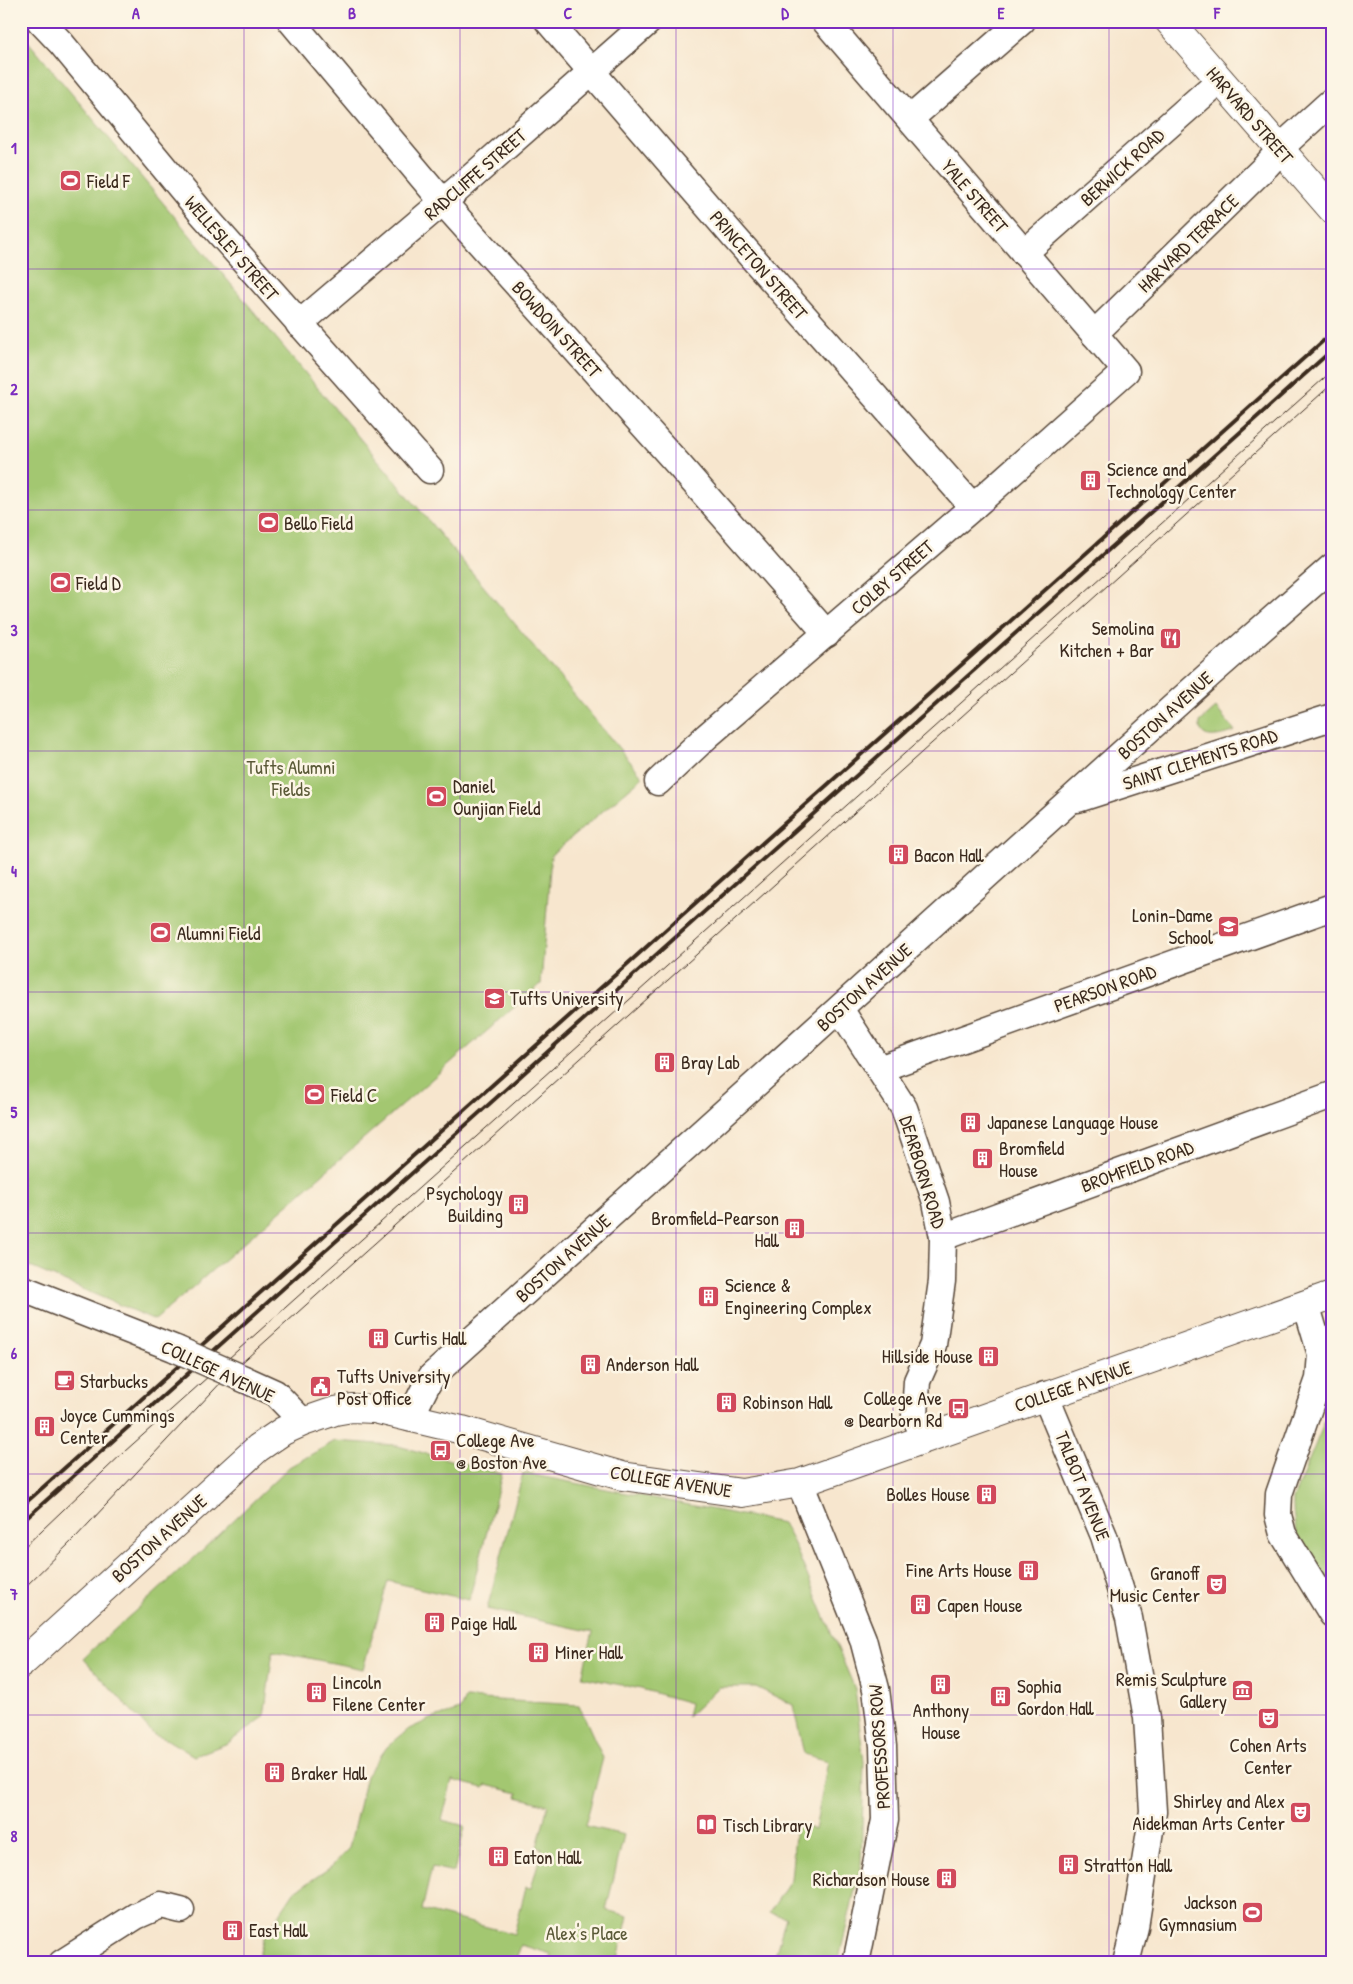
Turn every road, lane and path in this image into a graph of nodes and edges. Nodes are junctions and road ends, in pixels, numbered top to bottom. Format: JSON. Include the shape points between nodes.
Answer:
{"nodes":[{"id":1,"x":40,"y":21,"type":"edge"},
{"id":2,"x":291,"y":21,"type":"edge"},
{"id":3,"x":548,"y":21,"type":"edge"},
{"id":4,"x":648,"y":21,"type":"edge"},
{"id":5,"x":825,"y":21,"type":"edge"},
{"id":6,"x":1022,"y":21,"type":"edge"},
{"id":7,"x":1169,"y":21,"type":"edge"},
{"id":8,"x":592,"y":72,"type":"junction"},
{"id":9,"x":1220,"y":80,"type":"junction"},
{"id":10,"x":1332,"y":101,"type":"edge"},
{"id":11,"x":910,"y":119,"type":"junction"},
{"id":12,"x":1279,"y":150,"type":"junction"},
{"id":13,"x":443,"y":202,"type":"junction"},
{"id":14,"x":1332,"y":209,"type":"edge"},
{"id":15,"x":1024,"y":253,"type":"junction"},
{"id":16,"x":299,"y":324,"type":"junction"},
{"id":17,"x":1094,"y":334,"type":"junction"},
{"id":18,"x":1126,"y":371,"type":"joint"},
{"id":19,"x":430,"y":470,"type":"dead end"},
{"id":20,"x":973,"y":507,"type":"junction"},
{"id":21,"x":1332,"y":566,"type":"edge"},
{"id":22,"x":827,"y":634,"type":"junction"},
{"id":23,"x":1332,"y":717,"type":"edge"},
{"id":24,"x":658,"y":782,"type":"dead end"},
{"id":25,"x":1069,"y":802,"type":"junction"},
{"id":26,"x":1332,"y":907,"type":"edge"},
{"id":27,"x":840,"y":1009,"type":"junction"},
{"id":28,"x":879,"y":1069,"type":"junction"},
{"id":29,"x":1332,"y":1095,"type":"edge"},
{"id":30,"x":943,"y":1237,"type":"junction"},
{"id":31,"x":21,"y":1288,"type":"edge"},
{"id":32,"x":1332,"y":1295,"type":"edge"},
{"id":33,"x":1306,"y":1304,"type":"junction"},
{"id":34,"x":1045,"y":1395,"type":"junction"},
{"id":35,"x":410,"y":1418,"type":"junction"},
{"id":36,"x":303,"y":1422,"type":"junction"},
{"id":37,"x":924,"y":1439,"type":"junction"},
{"id":38,"x":800,"y":1483,"type":"junction"},
{"id":39,"x":1332,"y":1614,"type":"edge"},
{"id":40,"x":21,"y":1664,"type":"edge"},
{"id":41,"x":181,"y":1910,"type":"dead end"},
{"id":42,"x":62,"y":1963,"type":"edge"},
{"id":43,"x":856,"y":1963,"type":"edge"},
{"id":44,"x":1126,"y":1963,"type":"edge"}],
"edges":[{"from":1,"to":16,"type":"street","name":"WELLESLEY STREET"},
{"from":2,"to":13,"type":"street","name":"BOWDOIN STREET"},
{"from":3,"to":8,"type":"street","name":"PRINCETON STREET"},
{"from":4,"to":8,"type":"street","name":"RADCLIFFE STREET"},
{"from":5,"to":11,"type":"street","name":"YALE STREET"},
{"from":6,"to":11,"type":"street"},
{"from":7,"to":9,"type":"main road","name":"HARVARD STREET"},
{"from":8,"to":13,"type":"street","name":"RADCLIFFE STREET"},
{"from":8,"to":20,"type":"street","name":"PRINCETON STREET"},
{"from":9,"to":12,"type":"main road","name":"HARVARD STREET"},
{"from":9,"to":15,"type":"street","name":"BERWICK ROAD"},
{"from":10,"to":12,"type":"street","name":"HARVARD TERRACE"},
{"from":11,"to":15,"type":"street","name":"YALE STREET"},
{"from":12,"to":14,"type":"main road","name":"HARVARD STREET"},
{"from":12,"to":17,"type":"street","name":"HARVARD TERRACE"},
{"from":13,"to":16,"type":"street","name":"RADCLIFFE STREET"},
{"from":13,"to":22,"type":"street","name":"BOWDOIN STREET"},
{"from":15,"to":17,"type":"street","name":"YALE STREET"},
{"from":16,"to":19,"type":"street","name":"WELLESLEY STREET"},
{"from":17,"to":18,"type":"street","name":"YALE STREET"},
{"from":18,"to":20,"type":"street","name":"COLBY STREET"},
{"from":20,"to":22,"type":"street","name":"COLBY STREET"},
{"from":21,"to":25,"type":"street","name":"BOSTON AVENUE"},
{"from":22,"to":24,"type":"street","name":"COLBY STREET"},
{"from":23,"to":25,"type":"street","name":"SAINT CLEMENTS ROAD"},
{"from":25,"to":27,"type":"street","name":"BOSTON AVENUE"},
{"from":26,"to":28,"type":"street","name":"PEARSON ROAD"},
{"from":27,"to":28,"type":"street","name":"DEARBORN ROAD"},
{"from":27,"to":35,"type":"street","name":"BOSTON AVENUE","via":[[432,1376]]},
{"from":28,"to":30,"type":"street","name":"DEARBORN ROAD","via":[[904,1108],[936,1202]]},
{"from":29,"to":30,"type":"street","name":"BROMFIELD ROAD"},
{"from":30,"to":37,"type":"street","name":"DEARBORN ROAD","via":[[942,1281],[933,1345],[917,1381],[915,1415]]},
{"from":31,"to":36,"type":"street","name":"COLLEGE AVENUE","bridge":true,"via":[[176,1349],[274,1393]]},
{"from":32,"to":33,"type":"main road","name":"COLLEGE AVENUE"},
{"from":33,"to":34,"type":"main road","name":"COLLEGE AVENUE"},
{"from":33,"to":39,"type":"street","via":[[1320,1354],[1318,1379],[1279,1494],[1278,1515],[1283,1534]]},
{"from":34,"to":37,"type":"main road","name":"COLLEGE AVENUE"},
{"from":34,"to":44,"type":"street","name":"TALBOT AVENUE","via":[[1104,1536],[1129,1618],[1147,1718],[1153,1811],[1135,1927]]},
{"from":35,"to":36,"type":"main road","name":"COLLEGE AVENUE","via":[[382,1410],[352,1408]]},
{"from":35,"to":38,"type":"main road","name":"COLLEGE AVENUE","via":[[622,1476],[742,1492]]},
{"from":36,"to":40,"type":"main road","name":"BOSTON AVENUE","via":[[258,1448]]},
{"from":37,"to":38,"type":"main road","name":"COLLEGE AVENUE"},
{"from":38,"to":43,"type":"street","name":"PROFESSORS ROW","via":[[863,1639],[878,1698],[885,1820]]},
{"from":41,"to":42,"type":"street","via":[[161,1905],[136,1916]]}]}
